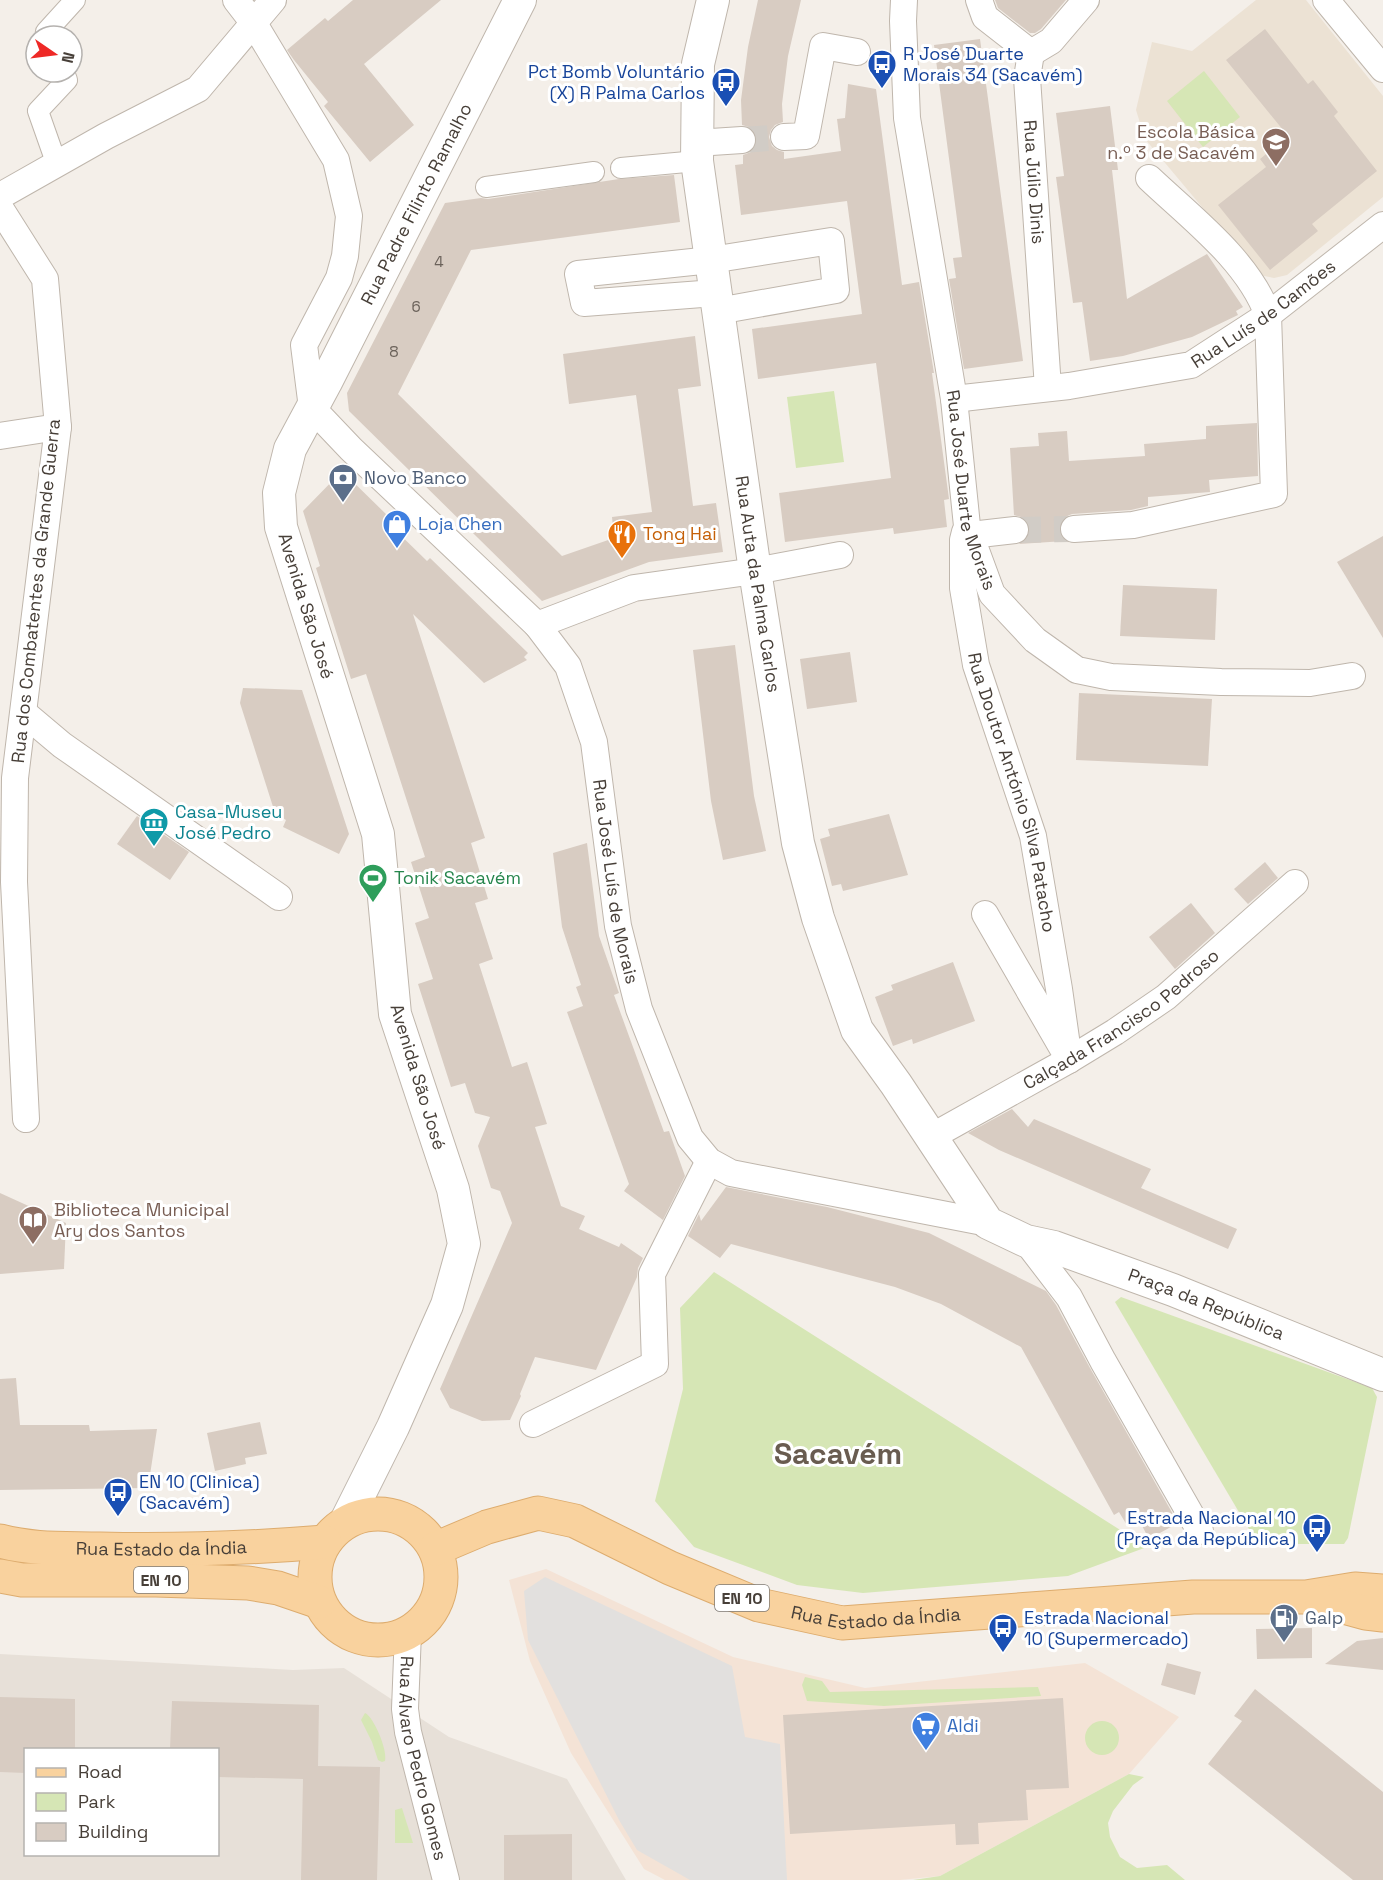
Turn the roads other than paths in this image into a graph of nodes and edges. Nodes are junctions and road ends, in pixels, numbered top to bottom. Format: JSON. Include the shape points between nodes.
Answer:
{"nodes":[{"id":1,"x":75,"y":0,"type":"edge"},
{"id":2,"x":236,"y":0,"type":"edge"},
{"id":3,"x":273,"y":0,"type":"edge"},
{"id":4,"x":520,"y":0,"type":"edge"},
{"id":5,"x":713,"y":0,"type":"edge"},
{"id":6,"x":903,"y":0,"type":"edge"},
{"id":7,"x":979,"y":0,"type":"edge"},
{"id":8,"x":1086,"y":0,"type":"edge"},
{"id":9,"x":1326,"y":0,"type":"edge"},
{"id":10,"x":253,"y":22,"type":"junction"},
{"id":11,"x":53,"y":24,"type":"edge"},
{"id":12,"x":857,"y":52,"type":"dead end"},
{"id":13,"x":1031,"y":53,"type":"junction"},
{"id":14,"x":1383,"y":69,"type":"edge"},
{"id":15,"x":63,"y":84,"type":"edge"},
{"id":16,"x":784,"y":137,"type":"tunnel mouth"},
{"id":17,"x":742,"y":140,"type":"tunnel mouth"},
{"id":18,"x":697,"y":152,"type":"junction"},
{"id":19,"x":57,"y":165,"type":"junction"},
{"id":20,"x":621,"y":168,"type":"dead end"},
{"id":21,"x":594,"y":172,"type":"dead end"},
{"id":22,"x":1149,"y":178,"type":"dead end"},
{"id":23,"x":486,"y":187,"type":"dead end"},
{"id":24,"x":0,"y":196,"type":"edge"},
{"id":25,"x":0,"y":208,"type":"edge"},
{"id":26,"x":1383,"y":225,"type":"edge"},
{"id":27,"x":711,"y":260,"type":"junction"},
{"id":28,"x":716,"y":302,"type":"junction"},
{"id":29,"x":1268,"y":315,"type":"junction"},
{"id":30,"x":1048,"y":388,"type":"junction"},
{"id":31,"x":954,"y":399,"type":"junction"},
{"id":32,"x":312,"y":408,"type":"junction"},
{"id":33,"x":58,"y":427,"type":"junction"},
{"id":34,"x":0,"y":436,"type":"edge"},
{"id":35,"x":1074,"y":529,"type":"tunnel mouth"},
{"id":36,"x":969,"y":530,"type":"junction"},
{"id":37,"x":1016,"y":530,"type":"tunnel mouth"},
{"id":38,"x":840,"y":555,"type":"dead end"},
{"id":39,"x":755,"y":571,"type":"junction"},
{"id":40,"x":537,"y":625,"type":"junction"},
{"id":41,"x":1352,"y":676,"type":"dead end"},
{"id":42,"x":24,"y":713,"type":"junction"},
{"id":43,"x":8,"y":773,"type":"edge"},
{"id":44,"x":1295,"y":883,"type":"dead end"},
{"id":45,"x":279,"y":897,"type":"dead end"},
{"id":46,"x":986,"y":914,"type":"dead end"},
{"id":47,"x":1069,"y":1060,"type":"junction"},
{"id":48,"x":26,"y":1119,"type":"dead end"},
{"id":49,"x":931,"y":1137,"type":"junction"},
{"id":50,"x":709,"y":1161,"type":"junction"},
{"id":51,"x":987,"y":1223,"type":"junction"},
{"id":52,"x":1026,"y":1241,"type":"junction"},
{"id":53,"x":1383,"y":1375,"type":"edge"},
{"id":54,"x":533,"y":1424,"type":"dead end"},
{"id":55,"x":1200,"y":1531,"type":"dead end"},
{"id":56,"x":335,"y":1532,"type":"junction"},
{"id":57,"x":0,"y":1541,"type":"edge"},
{"id":58,"x":435,"y":1549,"type":"junction"},
{"id":59,"x":0,"y":1576,"type":"edge"},
{"id":60,"x":1383,"y":1591,"type":"edge"},
{"id":61,"x":1306,"y":1597,"type":"junction"},
{"id":62,"x":319,"y":1602,"type":"junction"},
{"id":63,"x":1383,"y":1615,"type":"edge"},
{"id":64,"x":408,"y":1632,"type":"junction"},
{"id":65,"x":446,"y":1880,"type":"edge"}],
"edges":[{"from":1,"to":11,"type":"street"},
{"from":2,"to":10,"type":"street"},
{"from":3,"to":10,"type":"street"},
{"from":4,"to":32,"type":"street","name":"Rua Padre Filinto Ramalho"},
{"from":5,"to":18,"type":"street","name":"Rua Auta da Palma Carlos","via":[[698,64]]},
{"from":6,"to":31,"type":"street","name":"Rua José Duarte Morais","via":[[907,118]]},
{"from":7,"to":13,"type":"street","via":[[985,17]]},
{"from":8,"to":13,"type":"street","via":[[1051,41]]},
{"from":9,"to":14,"type":"street"},
{"from":10,"to":19,"type":"street","via":[[198,89]]},
{"from":10,"to":32,"type":"street","via":[[336,160],[349,216],[339,279],[304,345]]},
{"from":12,"to":16,"type":"street","via":[[824,46],[806,136]]},
{"from":13,"to":30,"type":"street","name":"Rua Júlio Dinis","via":[[1027,78]]},
{"from":15,"to":19,"type":"street","via":[[38,111]]},
{"from":17,"to":18,"type":"street"},
{"from":18,"to":20,"type":"street"},
{"from":18,"to":27,"type":"street","name":"Rua Auta da Palma Carlos"},
{"from":19,"to":24,"type":"street"},
{"from":21,"to":23,"type":"street"},
{"from":22,"to":29,"type":"street","via":[[1212,236],[1261,296]]},
{"from":25,"to":33,"type":"street","name":"Rua dos Combatentes da Grande Guerra","via":[[45,279]]},
{"from":26,"to":29,"type":"street","name":"Rua Luís de Camões"},
{"from":27,"to":28,"type":"street","name":"Rua Auta da Palma Carlos"},
{"from":27,"to":28,"type":"street","via":[[831,240],[836,290]]},
{"from":27,"to":28,"type":"street","via":[[578,274],[584,303]]},
{"from":28,"to":39,"type":"street","name":"Rua Auta da Palma Carlos"},
{"from":29,"to":30,"type":"street","name":"Rua Luís de Camões","via":[[1191,365]]},
{"from":29,"to":35,"type":"street","via":[[1274,494],[1133,525]]},
{"from":30,"to":31,"type":"street","name":"Rua Luís de Camões"},
{"from":31,"to":36,"type":"street","name":"Rua José Duarte Morais"},
{"from":32,"to":40,"type":"street","name":"Rua José Luís de Morais"},
{"from":32,"to":56,"type":"street","name":"Avenida São José","via":[[290,449],[279,493],[281,527],[378,834],[395,1014],[453,1189],[464,1244],[447,1305],[393,1427]]},
{"from":33,"to":34,"type":"street"},
{"from":33,"to":42,"type":"street","name":"Rua dos Combatentes da Grande Guerra"},
{"from":36,"to":37,"type":"street"},
{"from":36,"to":41,"type":"street","name":"Rua José Duarte Morais","via":[[992,594],[1035,640],[1077,670],[1111,677],[1221,682],[1310,683]]},
{"from":36,"to":47,"type":"street","name":"Rua Doutor António Silva Patacho","via":[[963,540],[963,588],[976,665],[1033,836]]},
{"from":38,"to":39,"type":"street"},
{"from":39,"to":40,"type":"street","via":[[634,588]]},
{"from":39,"to":49,"type":"street","name":"Rua Auta da Palma Carlos","via":[[798,843],[818,918],[857,1030]]},
{"from":40,"to":50,"type":"street","name":"Rua José Luís de Morais","via":[[568,666],[594,742],[618,926],[639,1008],[690,1138]]},
{"from":42,"to":43,"type":"street","name":"Rua dos Combatentes da Grande Guerra"},
{"from":42,"to":45,"type":"street","via":[[62,745]]},
{"from":43,"to":48,"type":"street","name":"Rua dos Combatentes da Grande Guerra"},
{"from":44,"to":47,"type":"street","name":"Calçada Francisco Pedroso","via":[[1166,997]]},
{"from":46,"to":47,"type":"street"},
{"from":47,"to":49,"type":"street","name":"Calçada Francisco Pedroso"},
{"from":49,"to":51,"type":"street"},
{"from":50,"to":51,"type":"street","name":"Rua José Luís de Morais","via":[[731,1173]]},
{"from":50,"to":54,"type":"street","via":[[652,1274],[655,1364]]},
{"from":51,"to":52,"type":"street","name":"Praça da República"},
{"from":52,"to":53,"type":"street","name":"Praça da República","via":[[1054,1247],[1173,1290]]},
{"from":52,"to":55,"type":"street","name":"Praça da República","via":[[1069,1297]]},
{"from":56,"to":57,"type":"main road","name":"Rua Estado da Índia","number":"EN 10","via":[[248,1548],[118,1550],[24,1547]]},
{"from":56,"to":58,"type":"main road","number":"EN 10","via":[[369,1513],[393,1514],[424,1533]]},
{"from":56,"to":62,"type":"main road","via":[[317,1558],[314,1575]]},
{"from":58,"to":61,"type":"main road","name":"Rua Estado da Índia","number":"EN 10","via":[[487,1527],[538,1513],[575,1521],[670,1568],[759,1605],[842,1623],[1192,1597]]},
{"from":58,"to":64,"type":"main road","via":[[441,1572],[438,1596],[427,1617]]},
{"from":59,"to":62,"type":"main road","name":"Rua Estado da Índia","number":"EN 10","via":[[22,1580],[248,1584],[278,1588]]},
{"from":60,"to":61,"type":"main road","name":"Rua Estado da Índia","number":"EN 10","via":[[1355,1589]]},
{"from":61,"to":63,"type":"main road","name":"Rua Estado da Índia","number":"EN 10"},
{"from":62,"to":64,"type":"main road","via":[[337,1625],[353,1635],[371,1640],[390,1639]]},
{"from":64,"to":65,"type":"street","name":"Rua Álvaro Pedro Gomes","via":[[408,1732]]}]}
